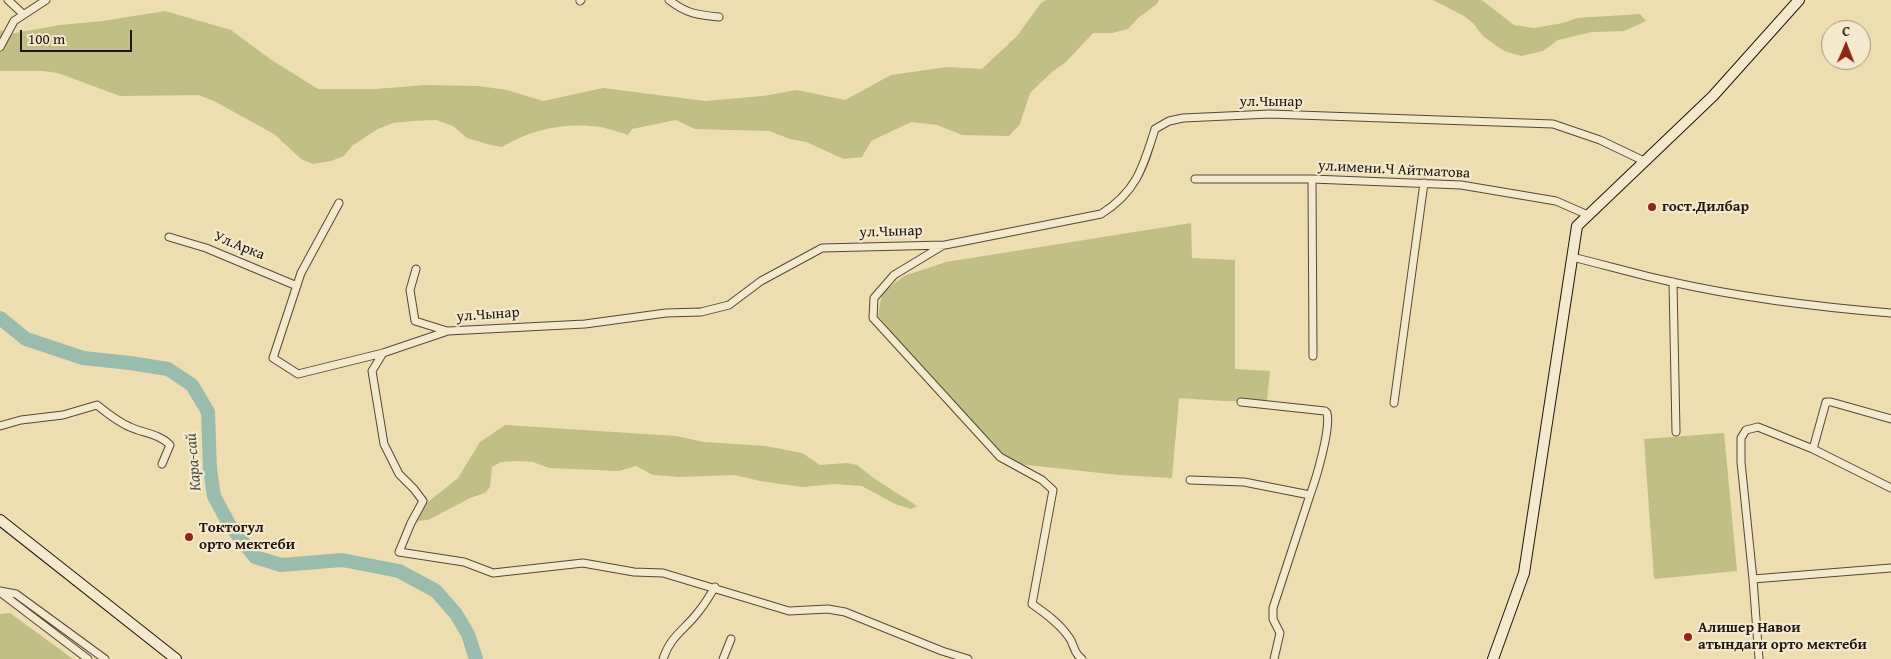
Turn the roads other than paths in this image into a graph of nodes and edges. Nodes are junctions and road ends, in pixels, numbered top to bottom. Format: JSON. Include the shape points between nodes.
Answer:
{"nodes":[{"id":1,"x":8,"y":0,"type":"edge"},
{"id":2,"x":46,"y":0,"type":"edge"},
{"id":3,"x":670,"y":0,"type":"edge"},
{"id":4,"x":1799,"y":0,"type":"edge"},
{"id":5,"x":23,"y":14,"type":"junction"},
{"id":6,"x":719,"y":18,"type":"dead end"},
{"id":7,"x":0,"y":47,"type":"edge"},
{"id":8,"x":1644,"y":161,"type":"junction"},
{"id":9,"x":1195,"y":178,"type":"dead end"},
{"id":10,"x":1312,"y":179,"type":"junction"},
{"id":11,"x":1424,"y":183,"type":"junction"},
{"id":12,"x":339,"y":203,"type":"dead end"},
{"id":13,"x":1588,"y":215,"type":"junction"},
{"id":14,"x":169,"y":237,"type":"dead end"},
{"id":15,"x":945,"y":244,"type":"junction"},
{"id":16,"x":1572,"y":257,"type":"junction"},
{"id":17,"x":416,"y":269,"type":"dead end"},
{"id":18,"x":1672,"y":282,"type":"junction"},
{"id":19,"x":297,"y":286,"type":"junction"},
{"id":20,"x":1891,"y":313,"type":"edge"},
{"id":21,"x":448,"y":331,"type":"junction"},
{"id":22,"x":383,"y":353,"type":"junction"},
{"id":23,"x":1313,"y":356,"type":"dead end"},
{"id":24,"x":1241,"y":402,"type":"dead end"},
{"id":25,"x":1394,"y":403,"type":"dead end"},
{"id":26,"x":1891,"y":420,"type":"edge"},
{"id":27,"x":0,"y":426,"type":"edge"},
{"id":28,"x":1676,"y":432,"type":"dead end"},
{"id":29,"x":1814,"y":449,"type":"junction"},
{"id":30,"x":162,"y":464,"type":"dead end"},
{"id":31,"x":1190,"y":480,"type":"dead end"},
{"id":32,"x":1891,"y":488,"type":"edge"},
{"id":33,"x":1310,"y":495,"type":"junction"},
{"id":34,"x":0,"y":520,"type":"edge"},
{"id":35,"x":1891,"y":568,"type":"edge"},
{"id":36,"x":1753,"y":580,"type":"junction"},
{"id":37,"x":715,"y":588,"type":"junction"},
{"id":38,"x":0,"y":591,"type":"edge"},
{"id":39,"x":731,"y":639,"type":"dead end"},
{"id":40,"x":88,"y":659,"type":"edge"},
{"id":41,"x":105,"y":659,"type":"edge"},
{"id":42,"x":176,"y":659,"type":"edge"},
{"id":43,"x":663,"y":659,"type":"edge"},
{"id":44,"x":723,"y":659,"type":"edge"},
{"id":45,"x":968,"y":659,"type":"edge"},
{"id":46,"x":1082,"y":659,"type":"edge"},
{"id":47,"x":1274,"y":659,"type":"edge"},
{"id":48,"x":1493,"y":659,"type":"edge"},
{"id":49,"x":1759,"y":659,"type":"edge"}],
"edges":[{"from":1,"to":5,"type":"street"},
{"from":2,"to":5,"type":"street"},
{"from":3,"to":6,"type":"street","via":[[692,14]]},
{"from":4,"to":8,"type":"street","via":[[1713,96]]},
{"from":5,"to":7,"type":"street","via":[[14,22]]},
{"from":8,"to":13,"type":"street"},
{"from":8,"to":15,"type":"street","name":"ул.Чынар","via":[[1600,140],[1552,124],[1270,114],[1184,118],[1168,121],[1155,130],[1134,183],[1117,204],[1101,214]]},
{"from":9,"to":10,"type":"street","name":"ул.имени.Ч Айтматова"},
{"from":10,"to":11,"type":"street","name":"ул.имени.Ч Айтматова"},
{"from":10,"to":23,"type":"street"},
{"from":11,"to":13,"type":"street","name":"ул.имени.Ч Айтматова","via":[[1461,185],[1556,202]]},
{"from":11,"to":25,"type":"street"},
{"from":12,"to":19,"type":"street","name":"ул.Чынар"},
{"from":13,"to":16,"type":"street","via":[[1577,226]]},
{"from":14,"to":19,"type":"street","name":"Ул.Арка","via":[[214,250]]},
{"from":15,"to":21,"type":"street","name":"ул.Чынар","via":[[822,248],[761,281],[730,305],[700,312],[666,313],[585,324]]},
{"from":15,"to":46,"type":"street","via":[[894,275],[874,298],[873,318],[1000,457],[1042,480],[1053,490],[1032,604],[1070,637],[1076,654]]},
{"from":16,"to":18,"type":"street"},
{"from":16,"to":48,"type":"street","via":[[1524,574]]},
{"from":17,"to":21,"type":"street","via":[[410,290],[415,321]]},
{"from":18,"to":20,"type":"street","via":[[1744,295]]},
{"from":18,"to":28,"type":"street"},
{"from":19,"to":22,"type":"street","name":"ул.Чынар","via":[[273,358],[298,374]]},
{"from":21,"to":22,"type":"street","name":"ул.Чынар"},
{"from":22,"to":37,"type":"street","via":[[372,371],[384,444],[399,474],[423,501],[399,552],[464,562],[493,573],[583,563],[634,572],[663,573]]},
{"from":24,"to":33,"type":"street","via":[[1328,413],[1324,445]]},
{"from":26,"to":29,"type":"street","via":[[1826,402]]},
{"from":27,"to":30,"type":"street","via":[[63,415],[97,405],[131,428],[165,440],[170,445]]},
{"from":29,"to":32,"type":"street"},
{"from":29,"to":36,"type":"street","via":[[1758,427],[1746,430],[1741,438]]},
{"from":31,"to":33,"type":"street","via":[[1244,482]]},
{"from":33,"to":47,"type":"street","via":[[1273,608],[1273,619],[1280,633]]},
{"from":34,"to":42,"type":"street"},
{"from":35,"to":36,"type":"street"},
{"from":36,"to":49,"type":"street"},
{"from":37,"to":43,"type":"street","via":[[699,612],[667,647]]},
{"from":37,"to":45,"type":"street","via":[[789,611],[828,608],[845,612]]},
{"from":38,"to":40,"type":"street"},
{"from":38,"to":41,"type":"street","via":[[16,594]]},
{"from":39,"to":44,"type":"street"}]}
